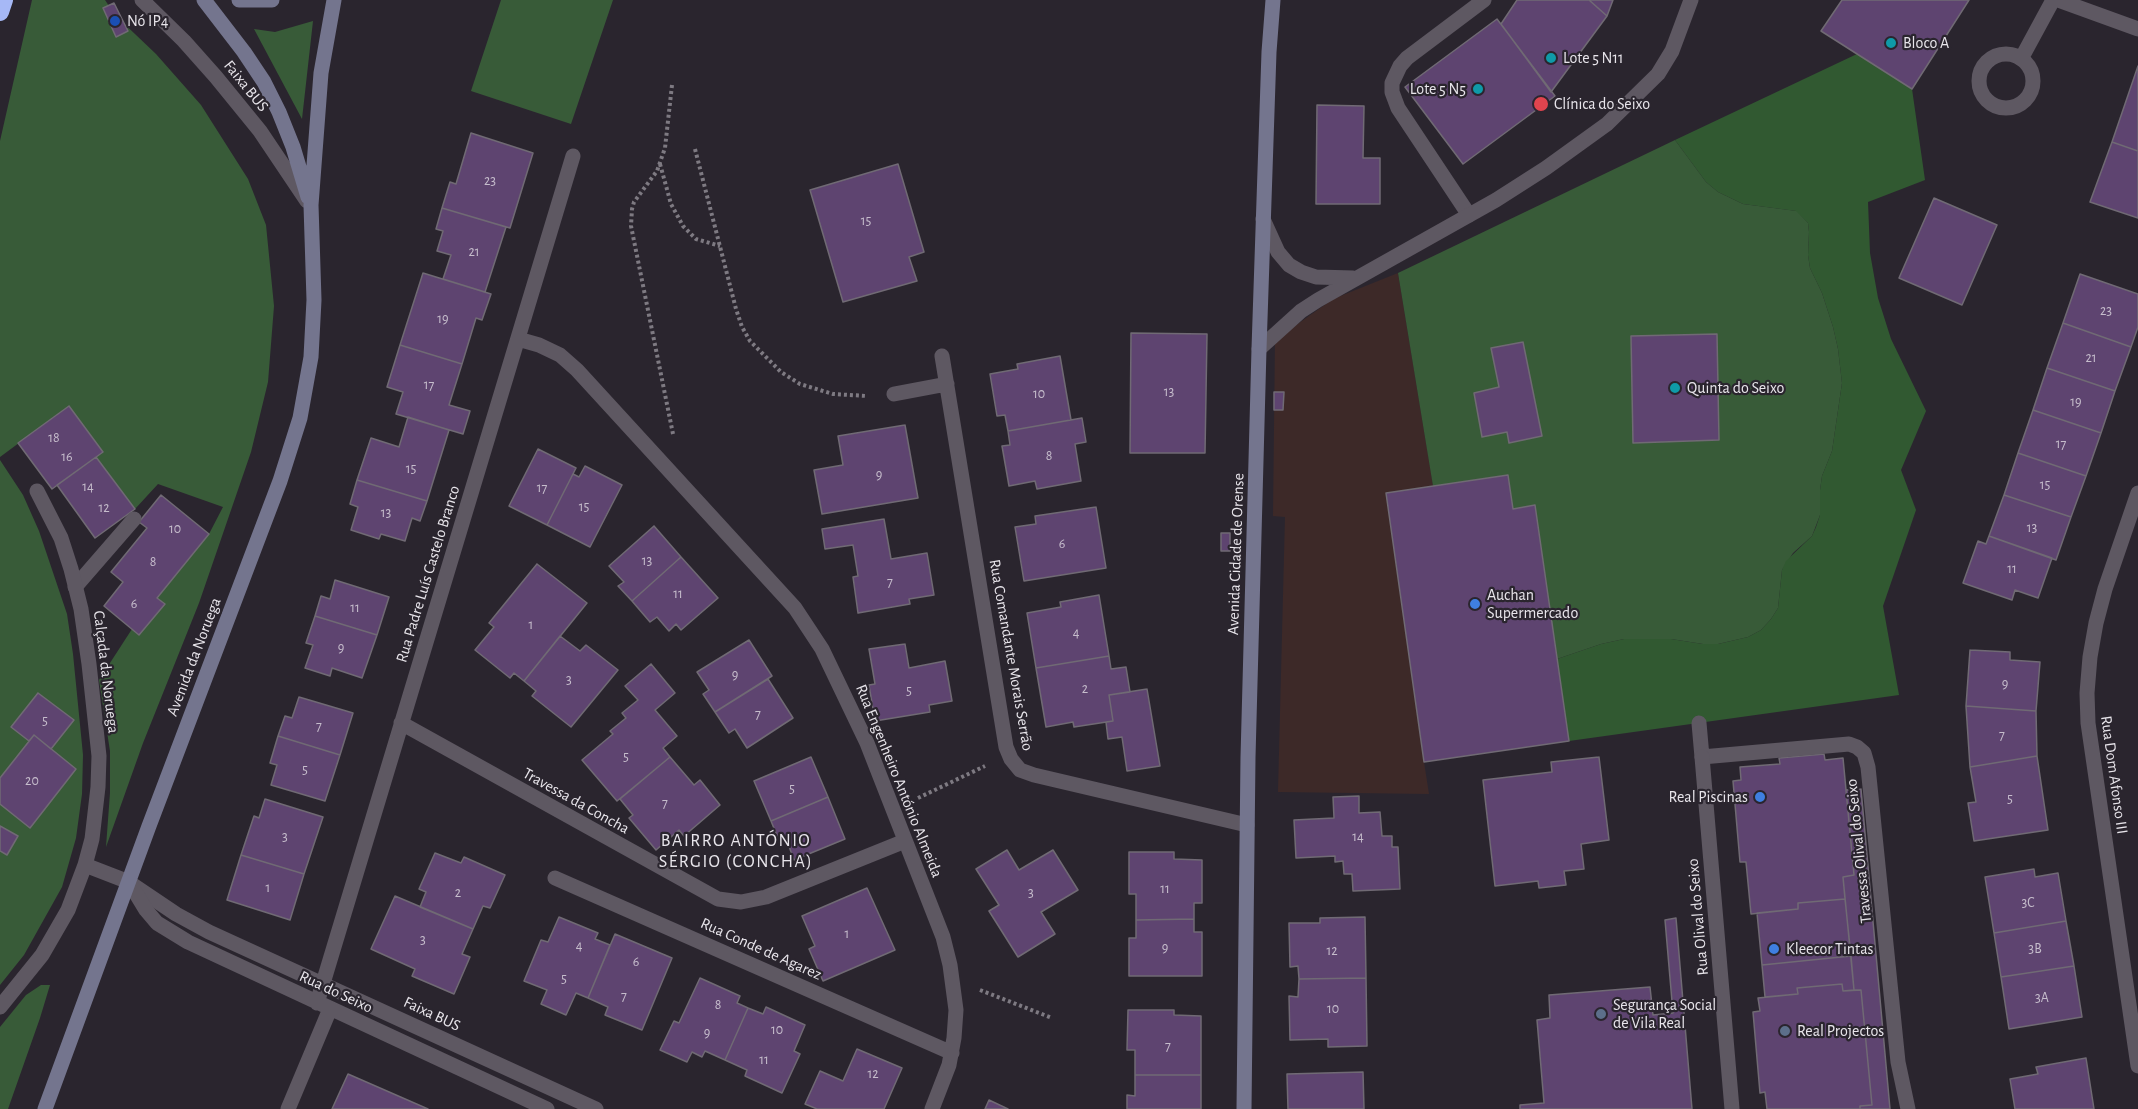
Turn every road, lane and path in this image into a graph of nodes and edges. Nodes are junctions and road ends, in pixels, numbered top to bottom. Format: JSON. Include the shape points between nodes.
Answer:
{"nodes":[{"id":1,"x":4,"y":0,"type":"edge"},
{"id":2,"x":142,"y":0,"type":"edge"},
{"id":3,"x":204,"y":0,"type":"edge"},
{"id":4,"x":239,"y":0,"type":"edge"},
{"id":5,"x":272,"y":0,"type":"edge"},
{"id":6,"x":334,"y":0,"type":"edge"},
{"id":7,"x":1273,"y":0,"type":"edge"},
{"id":8,"x":1484,"y":0,"type":"edge"},
{"id":9,"x":1691,"y":0,"type":"edge"},
{"id":10,"x":2053,"y":0,"type":"edge"},
{"id":11,"x":2058,"y":0,"type":"edge"},
{"id":12,"x":0,"y":12,"type":"edge"},
{"id":13,"x":2138,"y":29,"type":"edge"},
{"id":14,"x":2021,"y":59,"type":"dead end"},
{"id":15,"x":672,"y":85,"type":"dead end"},
{"id":16,"x":695,"y":149,"type":"dead end"},
{"id":17,"x":573,"y":156,"type":"dead end"},
{"id":18,"x":660,"y":164,"type":"junction"},
{"id":19,"x":310,"y":205,"type":"junction"},
{"id":20,"x":1469,"y":215,"type":"junction"},
{"id":21,"x":1263,"y":219,"type":"junction"},
{"id":22,"x":720,"y":247,"type":"junction"},
{"id":23,"x":1356,"y":278,"type":"junction"},
{"id":24,"x":518,"y":339,"type":"junction"},
{"id":25,"x":1259,"y":349,"type":"junction"},
{"id":26,"x":942,"y":356,"type":"dead end"},
{"id":27,"x":947,"y":384,"type":"junction"},
{"id":28,"x":894,"y":394,"type":"joint"},
{"id":29,"x":675,"y":441,"type":"dead end"},
{"id":30,"x":36,"y":491,"type":"dead end"},
{"id":31,"x":2138,"y":493,"type":"edge"},
{"id":32,"x":134,"y":519,"type":"dead end"},
{"id":33,"x":75,"y":587,"type":"junction"},
{"id":34,"x":401,"y":723,"type":"junction"},
{"id":35,"x":1699,"y":723,"type":"dead end"},
{"id":36,"x":1008,"y":755,"type":"junction"},
{"id":37,"x":1702,"y":757,"type":"junction"},
{"id":38,"x":893,"y":810,"type":"junction"},
{"id":39,"x":1247,"y":825,"type":"junction"},
{"id":40,"x":905,"y":841,"type":"junction"},
{"id":41,"x":85,"y":865,"type":"junction"},
{"id":42,"x":555,"y":878,"type":"dead end"},
{"id":43,"x":129,"y":882,"type":"junction"},
{"id":44,"x":953,"y":980,"type":"junction"},
{"id":45,"x":323,"y":984,"type":"junction"},
{"id":46,"x":323,"y":1006,"type":"junction"},
{"id":47,"x":0,"y":1007,"type":"edge"},
{"id":48,"x":1052,"y":1018,"type":"dead end"},
{"id":49,"x":952,"y":1053,"type":"junction"},
{"id":50,"x":2138,"y":1066,"type":"edge"},
{"id":51,"x":45,"y":1109,"type":"edge"},
{"id":52,"x":288,"y":1109,"type":"edge"},
{"id":53,"x":547,"y":1109,"type":"edge"},
{"id":54,"x":596,"y":1109,"type":"edge"},
{"id":55,"x":932,"y":1109,"type":"edge"},
{"id":56,"x":1244,"y":1109,"type":"edge"},
{"id":57,"x":1732,"y":1109,"type":"edge"},
{"id":58,"x":1908,"y":1109,"type":"edge"}],
"edges":[{"from":1,"to":12,"type":"highway"},
{"from":2,"to":19,"type":"street","name":"Faixa BUS","via":[[216,76],[260,131]]},
{"from":3,"to":19,"type":"main road","via":[[264,82],[279,112]]},
{"from":4,"to":5,"type":"main road"},
{"from":6,"to":19,"type":"main road","via":[[321,73]]},
{"from":7,"to":21,"type":"main road","name":"Avenida Cidade de Orense"},
{"from":8,"to":20,"type":"street","via":[[1407,58],[1392,83],[1398,108]]},
{"from":9,"to":20,"type":"street","via":[[1672,51],[1642,91],[1579,145]]},
{"from":10,"to":14,"type":"street"},
{"from":11,"to":13,"type":"street"},
{"from":15,"to":18,"type":"path"},
{"from":16,"to":22,"type":"path"},
{"from":17,"to":24,"type":"street","name":"Rua Padre Luís Castelo Branco"},
{"from":18,"to":22,"type":"path","via":[[671,204],[683,226],[696,239]]},
{"from":18,"to":29,"type":"path","via":[[634,202],[631,226]]},
{"from":19,"to":43,"type":"main road","name":"Avenida da Noruega","via":[[313,318],[311,357],[300,418],[280,481]]},
{"from":20,"to":23,"type":"street"},
{"from":21,"to":23,"type":"street","via":[[1278,252],[1289,265],[1316,277]]},
{"from":21,"to":25,"type":"main road","name":"Avenida Cidade de Orense"},
{"from":22,"to":28,"type":"path","via":[[742,327],[755,348],[781,372],[800,384],[825,392]]},
{"from":23,"to":25,"type":"street","via":[[1301,311]]},
{"from":24,"to":34,"type":"street","name":"Rua Padre Luís Castelo Branco"},
{"from":24,"to":38,"type":"street","name":"Rua Engenheiro António Almeida","via":[[572,364],[795,608],[817,640],[855,715]]},
{"from":25,"to":39,"type":"main road","name":"Avenida Cidade de Orense"},
{"from":26,"to":27,"type":"street","name":"Rua Comandante Morais Serrão"},
{"from":27,"to":28,"type":"street"},
{"from":27,"to":36,"type":"street","name":"Rua Comandante Morais Serrão"},
{"from":30,"to":33,"type":"street","name":"Calçada da Noruega","via":[[61,538]]},
{"from":31,"to":50,"type":"street","name":"Rua Dom Afonso III","via":[[2096,623],[2087,693],[2088,723]]},
{"from":32,"to":33,"type":"street"},
{"from":33,"to":41,"type":"street","name":"Calçada da Noruega","via":[[89,664],[99,756],[96,813]]},
{"from":34,"to":40,"type":"street","name":"Travessa da Concha","via":[[718,899],[734,902],[766,897]]},
{"from":34,"to":45,"type":"street","name":"Rua Padre Luís Castelo Branco"},
{"from":35,"to":37,"type":"street","name":"Rua Olival do Seixo"},
{"from":36,"to":38,"type":"path"},
{"from":36,"to":39,"type":"street","name":"Rua Comandante Morais Serrão","via":[[1017,768],[1034,775]]},
{"from":37,"to":57,"type":"street","name":"Rua Olival do Seixo"},
{"from":37,"to":58,"type":"street","name":"Travessa Olival do Seixo","via":[[1849,744],[1864,753],[1898,1062]]},
{"from":38,"to":40,"type":"street","name":"Rua Engenheiro António Almeida"},
{"from":39,"to":56,"type":"main road","name":"Avenida Cidade de Orense"},
{"from":40,"to":44,"type":"street","name":"Rua Engenheiro António Almeida","via":[[943,937]]},
{"from":41,"to":43,"type":"street"},
{"from":41,"to":47,"type":"street","name":"Calçada da Noruega","via":[[68,910],[42,955]]},
{"from":42,"to":49,"type":"street","name":"Rua Conde de Agarez"},
{"from":43,"to":45,"type":"street","name":"Faixa BUS","via":[[200,927]]},
{"from":43,"to":46,"type":"street","name":"Rua do Seixo","via":[[152,917],[171,933]]},
{"from":43,"to":51,"type":"main road","name":"Avenida da Noruega"},
{"from":44,"to":48,"type":"path"},
{"from":44,"to":49,"type":"street","name":"Rua Engenheiro António Almeida","via":[[956,1024]]},
{"from":45,"to":46,"type":"street","name":"Rua Padre Luís Castelo Branco"},
{"from":45,"to":54,"type":"street","name":"Faixa BUS"},
{"from":46,"to":52,"type":"street","name":"Rua Padre Luís Castelo Branco"},
{"from":46,"to":53,"type":"street","name":"Rua do Seixo"},
{"from":49,"to":55,"type":"street","name":"Rua Engenheiro António Almeida"}]}
